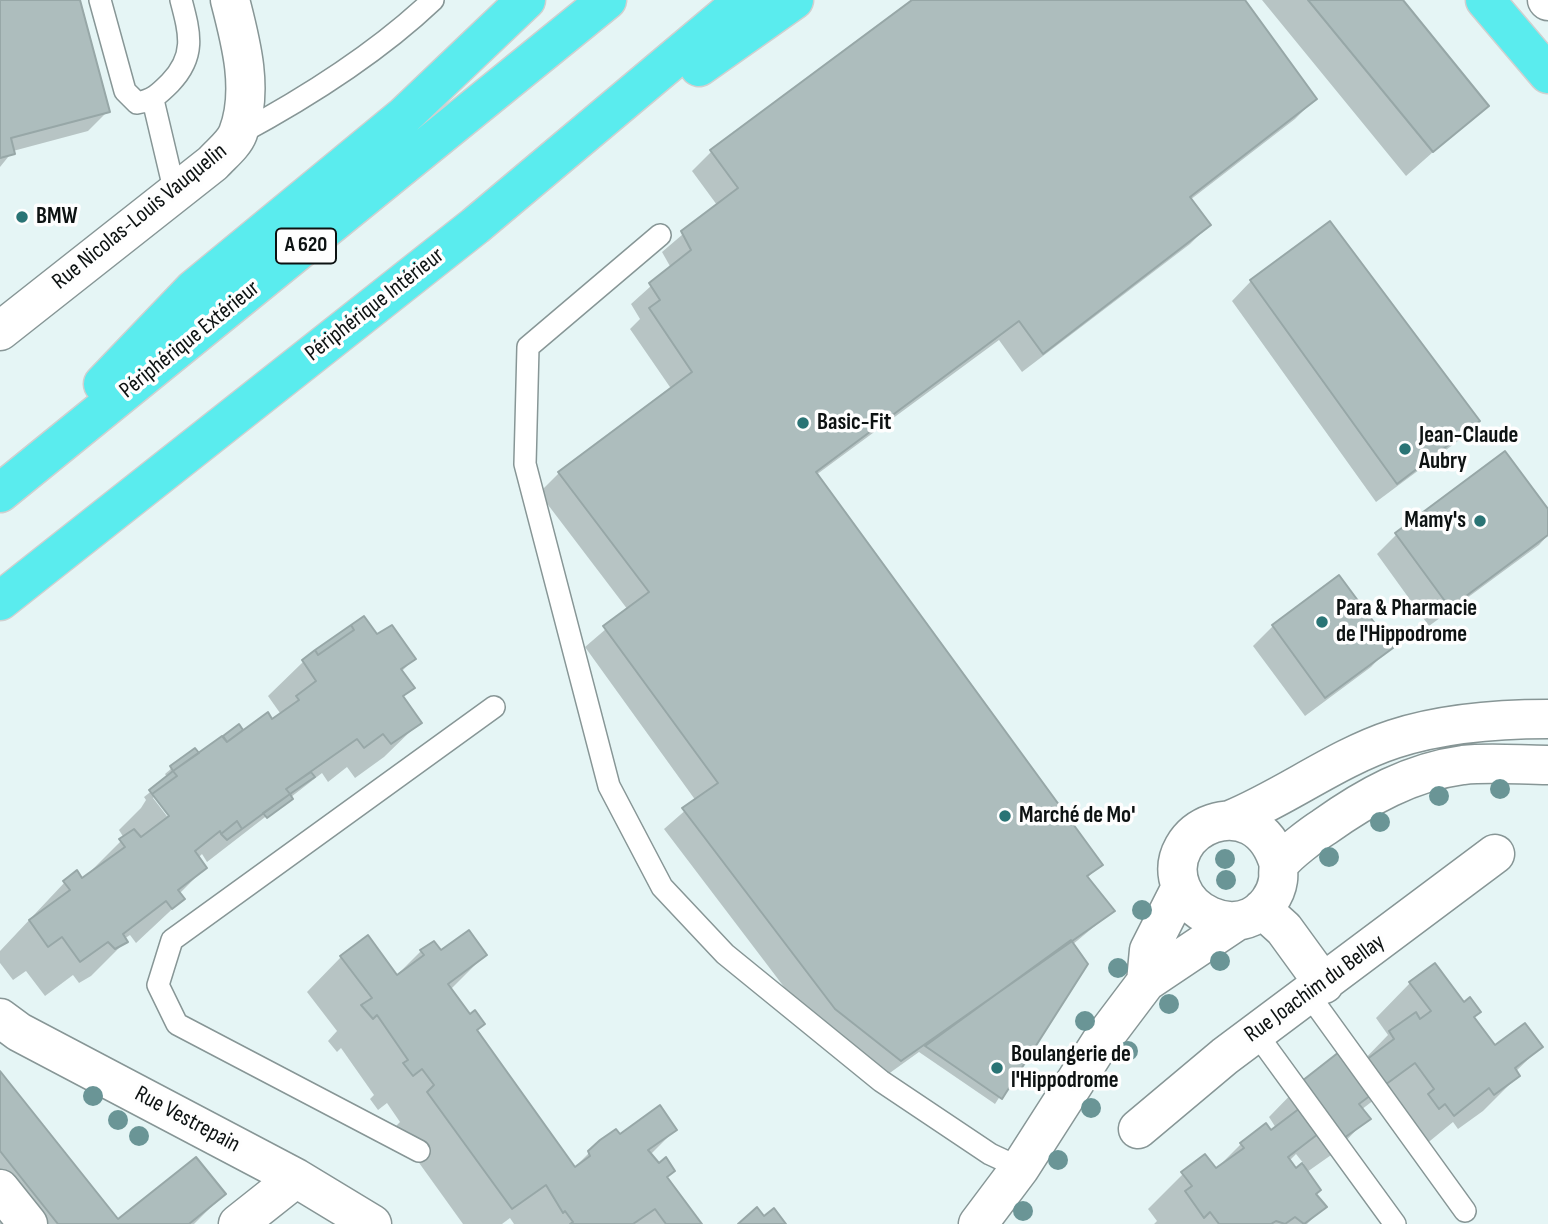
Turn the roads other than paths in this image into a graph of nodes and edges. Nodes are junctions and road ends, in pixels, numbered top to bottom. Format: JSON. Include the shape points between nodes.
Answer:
{"nodes":[{"id":1,"x":100,"y":0,"type":"edge"},
{"id":2,"x":181,"y":0,"type":"edge"},
{"id":3,"x":230,"y":0,"type":"edge"},
{"id":4,"x":433,"y":0,"type":"edge"},
{"id":5,"x":526,"y":0,"type":"edge"},
{"id":6,"x":607,"y":0,"type":"edge"},
{"id":7,"x":744,"y":0,"type":"edge"},
{"id":8,"x":794,"y":0,"type":"edge"},
{"id":9,"x":1485,"y":0,"type":"edge"},
{"id":10,"x":1548,"y":74,"type":"edge"},
{"id":11,"x":153,"y":100,"type":"junction"},
{"id":12,"x":237,"y":135,"type":"junction"},
{"id":13,"x":174,"y":193,"type":"junction"},
{"id":14,"x":475,"y":226,"type":"junction"},
{"id":15,"x":660,"y":235,"type":"dead end"},
{"id":16,"x":0,"y":331,"type":"edge"},
{"id":17,"x":2,"y":491,"type":"edge"},
{"id":18,"x":0,"y":601,"type":"edge"},
{"id":19,"x":494,"y":707,"type":"dead end"},
{"id":20,"x":1548,"y":719,"type":"edge"},
{"id":21,"x":1548,"y":765,"type":"edge"},
{"id":22,"x":1230,"y":820,"type":"junction"},
{"id":23,"x":1495,"y":854,"type":"dead end"},
{"id":24,"x":1279,"y":865,"type":"junction"},
{"id":25,"x":1181,"y":887,"type":"junction"},
{"id":26,"x":1249,"y":915,"type":"junction"},
{"id":27,"x":1146,"y":982,"type":"junction"},
{"id":28,"x":1317,"y":989,"type":"junction"},
{"id":29,"x":0,"y":1018,"type":"edge"},
{"id":30,"x":1256,"y":1033,"type":"junction"},
{"id":31,"x":1138,"y":1129,"type":"dead end"},
{"id":32,"x":419,"y":1151,"type":"dead end"},
{"id":33,"x":1020,"y":1168,"type":"junction"},
{"id":34,"x":296,"y":1178,"type":"junction"},
{"id":35,"x":0,"y":1189,"type":"edge"},
{"id":36,"x":1465,"y":1210,"type":"dead end"},
{"id":37,"x":365,"y":1223,"type":"edge"},
{"id":38,"x":28,"y":1224,"type":"edge"},
{"id":39,"x":238,"y":1224,"type":"edge"},
{"id":40,"x":978,"y":1224,"type":"edge"},
{"id":41,"x":1395,"y":1224,"type":"edge"}],
"edges":[{"from":1,"to":11,"type":"lane","via":[[125,91],[137,103]]},
{"from":2,"to":11,"type":"lane","via":[[187,23],[187,58],[184,68]]},
{"from":3,"to":12,"type":"street","name":"Rue Nicolas-Louis Vauquelin","via":[[243,50],[245,100]]},
{"from":4,"to":12,"type":"lane","via":[[292,106]]},
{"from":5,"to":17,"type":"highway","via":[[404,116],[194,289]]},
{"from":6,"to":17,"type":"highway","name":"Périphérique Extérieur","number":"A 620"},
{"from":7,"to":14,"type":"highway","name":"Périphérique Intérieur"},
{"from":8,"to":14,"type":"highway"},
{"from":9,"to":10,"type":"highway"},
{"from":11,"to":13,"type":"lane"},
{"from":12,"to":13,"type":"street","name":"Rue Nicolas-Louis Vauquelin","via":[[214,163]]},
{"from":13,"to":16,"type":"street","name":"Rue Nicolas-Louis Vauquelin"},
{"from":14,"to":18,"type":"highway","name":"Périphérique Intérieur"},
{"from":15,"to":33,"type":"lane","via":[[528,347],[525,464],[609,786],[662,887],[725,954],[881,1082],[990,1154]]},
{"from":19,"to":32,"type":"lane","via":[[172,940],[159,985],[177,1024]]},
{"from":20,"to":22,"type":"street","via":[[1453,725],[1393,739]]},
{"from":21,"to":24,"type":"street","via":[[1464,765],[1402,782],[1341,814]]},
{"from":22,"to":24,"type":"street","via":[[1263,834]]},
{"from":22,"to":25,"type":"street","via":[[1213,822],[1186,842],[1180,856]]},
{"from":23,"to":28,"type":"street","name":"Rue Joachim du Bellay"},
{"from":24,"to":26,"type":"street","via":[[1273,896]]},
{"from":25,"to":26,"type":"street","via":[[1194,907],[1214,919]]},
{"from":25,"to":27,"type":"street","via":[[1149,950]]},
{"from":26,"to":27,"type":"street"},
{"from":26,"to":28,"type":"street","via":[[1284,929]]},
{"from":27,"to":33,"type":"street","via":[[1100,1043]]},
{"from":28,"to":30,"type":"street","name":"Rue Joachim du Bellay"},
{"from":28,"to":36,"type":"lane"},
{"from":29,"to":34,"type":"street","name":"Rue Vestrepain"},
{"from":30,"to":31,"type":"street","name":"Rue Joachim du Bellay"},
{"from":30,"to":41,"type":"lane"},
{"from":33,"to":40,"type":"street"},
{"from":34,"to":37,"type":"street","name":"Rue Vestrepain"},
{"from":34,"to":39,"type":"street"},
{"from":35,"to":38,"type":"street"}]}
